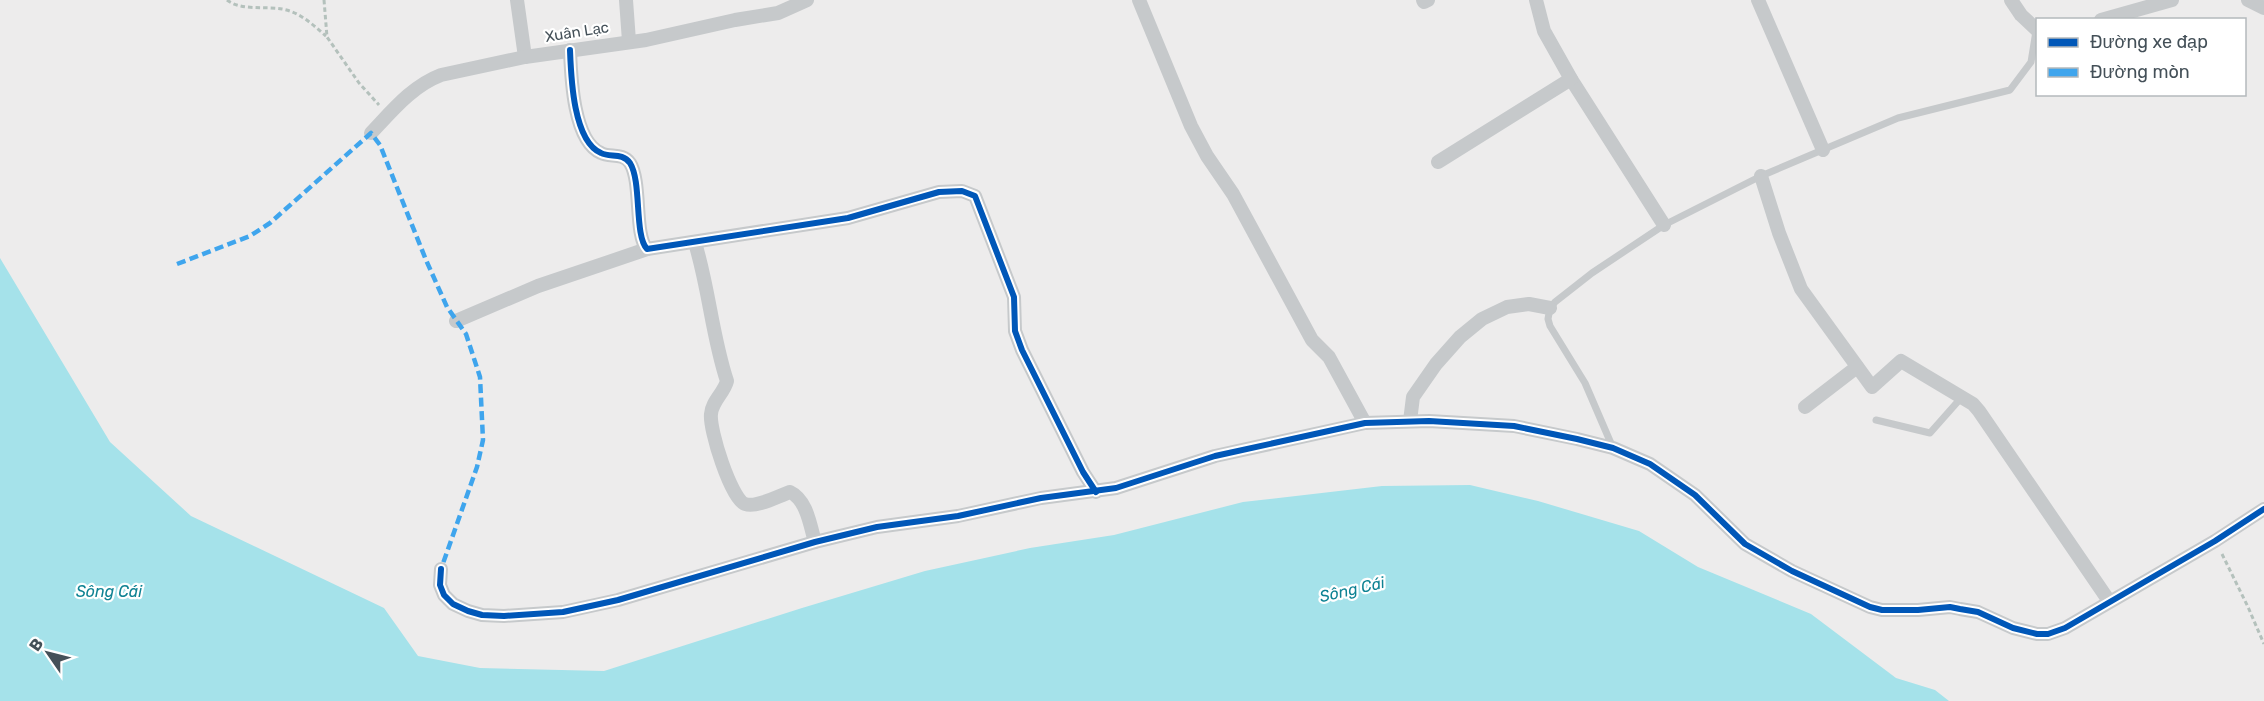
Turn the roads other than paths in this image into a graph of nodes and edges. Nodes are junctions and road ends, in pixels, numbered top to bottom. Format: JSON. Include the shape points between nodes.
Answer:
{"nodes":[{"id":1,"x":518,"y":0,"type":"edge"},
{"id":2,"x":626,"y":0,"type":"edge"},
{"id":3,"x":807,"y":0,"type":"edge"},
{"id":4,"x":1139,"y":0,"type":"edge"},
{"id":5,"x":1424,"y":0,"type":"edge"},
{"id":6,"x":1428,"y":0,"type":"edge"},
{"id":7,"x":1536,"y":0,"type":"edge"},
{"id":8,"x":1758,"y":0,"type":"edge"},
{"id":9,"x":2011,"y":0,"type":"edge"},
{"id":10,"x":2172,"y":0,"type":"edge"},
{"id":11,"x":2248,"y":0,"type":"edge"},
{"id":12,"x":2264,"y":6,"type":"edge"},
{"id":13,"x":2108,"y":18,"type":"edge"},
{"id":14,"x":2036,"y":30,"type":"edge"},
{"id":15,"x":2036,"y":36,"type":"edge"},
{"id":16,"x":629,"y":41,"type":"junction"},
{"id":17,"x":570,"y":50,"type":"junction"},
{"id":18,"x":525,"y":57,"type":"junction"},
{"id":19,"x":1571,"y":79,"type":"junction"},
{"id":20,"x":371,"y":133,"type":"dead end"},
{"id":21,"x":1823,"y":150,"type":"junction"},
{"id":22,"x":1438,"y":162,"type":"dead end"},
{"id":23,"x":1761,"y":176,"type":"junction"},
{"id":24,"x":1664,"y":225,"type":"junction"},
{"id":25,"x":695,"y":243,"type":"junction"},
{"id":26,"x":647,"y":249,"type":"junction"},
{"id":27,"x":1550,"y":308,"type":"junction"},
{"id":28,"x":456,"y":321,"type":"dead end"},
{"id":29,"x":1857,"y":367,"type":"junction"},
{"id":30,"x":1961,"y":398,"type":"junction"},
{"id":31,"x":1805,"y":407,"type":"dead end"},
{"id":32,"x":1876,"y":420,"type":"dead end"},
{"id":33,"x":1410,"y":421,"type":"junction"},
{"id":34,"x":1365,"y":423,"type":"junction"},
{"id":35,"x":1613,"y":448,"type":"junction"},
{"id":36,"x":1096,"y":492,"type":"junction"},
{"id":37,"x":2264,"y":509,"type":"edge"},
{"id":38,"x":815,"y":542,"type":"junction"},
{"id":39,"x":441,"y":569,"type":"dead end"},
{"id":40,"x":2109,"y":601,"type":"junction"}],
"edges":[{"from":1,"to":18,"type":"street"},
{"from":2,"to":16,"type":"street"},
{"from":3,"to":16,"type":"street","name":"Xuân Lạc","via":[[778,13]]},
{"from":4,"to":34,"type":"street","via":[[1174,88],[1207,156],[1233,194],[1302,322],[1329,357]]},
{"from":5,"to":6,"type":"street"},
{"from":7,"to":19,"type":"street","via":[[1544,31]]},
{"from":8,"to":21,"type":"street"},
{"from":9,"to":14,"type":"street"},
{"from":10,"to":13,"type":"street"},
{"from":11,"to":12,"type":"street"},
{"from":15,"to":21,"type":"lane","via":[[2031,62],[2010,90],[1898,118]]},
{"from":16,"to":17,"type":"street","name":"Xuân Lạc"},
{"from":17,"to":18,"type":"street","name":"Xuân Lạc"},
{"from":17,"to":26,"type":"street","via":[[576,111],[585,136],[589,145],[602,154],[622,156],[630,164]]},
{"from":18,"to":20,"type":"street","name":"Xuân Lạc","via":[[428,80]]},
{"from":19,"to":22,"type":"street"},
{"from":19,"to":24,"type":"street"},
{"from":21,"to":23,"type":"lane"},
{"from":23,"to":24,"type":"lane"},
{"from":23,"to":29,"type":"street","via":[[1801,289]]},
{"from":24,"to":27,"type":"lane","via":[[1592,273]]},
{"from":25,"to":26,"type":"street"},
{"from":25,"to":36,"type":"street","via":[[848,218],[939,192],[962,191],[975,196],[1014,297],[1015,331],[1022,350]]},
{"from":25,"to":38,"type":"street","via":[[727,381],[711,414],[730,486],[741,502],[749,505],[790,492],[796,495]]},
{"from":26,"to":28,"type":"street","via":[[538,285]]},
{"from":27,"to":33,"type":"street","via":[[1529,304],[1507,307],[1482,319],[1436,364],[1413,397]]},
{"from":27,"to":35,"type":"lane","via":[[1550,326],[1585,383]]},
{"from":29,"to":30,"type":"street","via":[[1872,387],[1901,361]]},
{"from":29,"to":31,"type":"street"},
{"from":30,"to":32,"type":"lane","via":[[1930,433]]},
{"from":30,"to":40,"type":"street","via":[[1979,411]]},
{"from":33,"to":34,"type":"street"},
{"from":33,"to":35,"type":"street","via":[[1514,426]]},
{"from":34,"to":36,"type":"street","via":[[1215,456]]},
{"from":35,"to":40,"type":"street","via":[[1650,464],[1695,495],[1745,544],[1870,607],[1950,607],[1978,612],[2013,628],[2048,634]]},
{"from":36,"to":38,"type":"street","via":[[877,526]]},
{"from":37,"to":40,"type":"street"},
{"from":38,"to":39,"type":"street","via":[[618,600],[534,615],[482,615],[453,604],[440,585]]}]}
